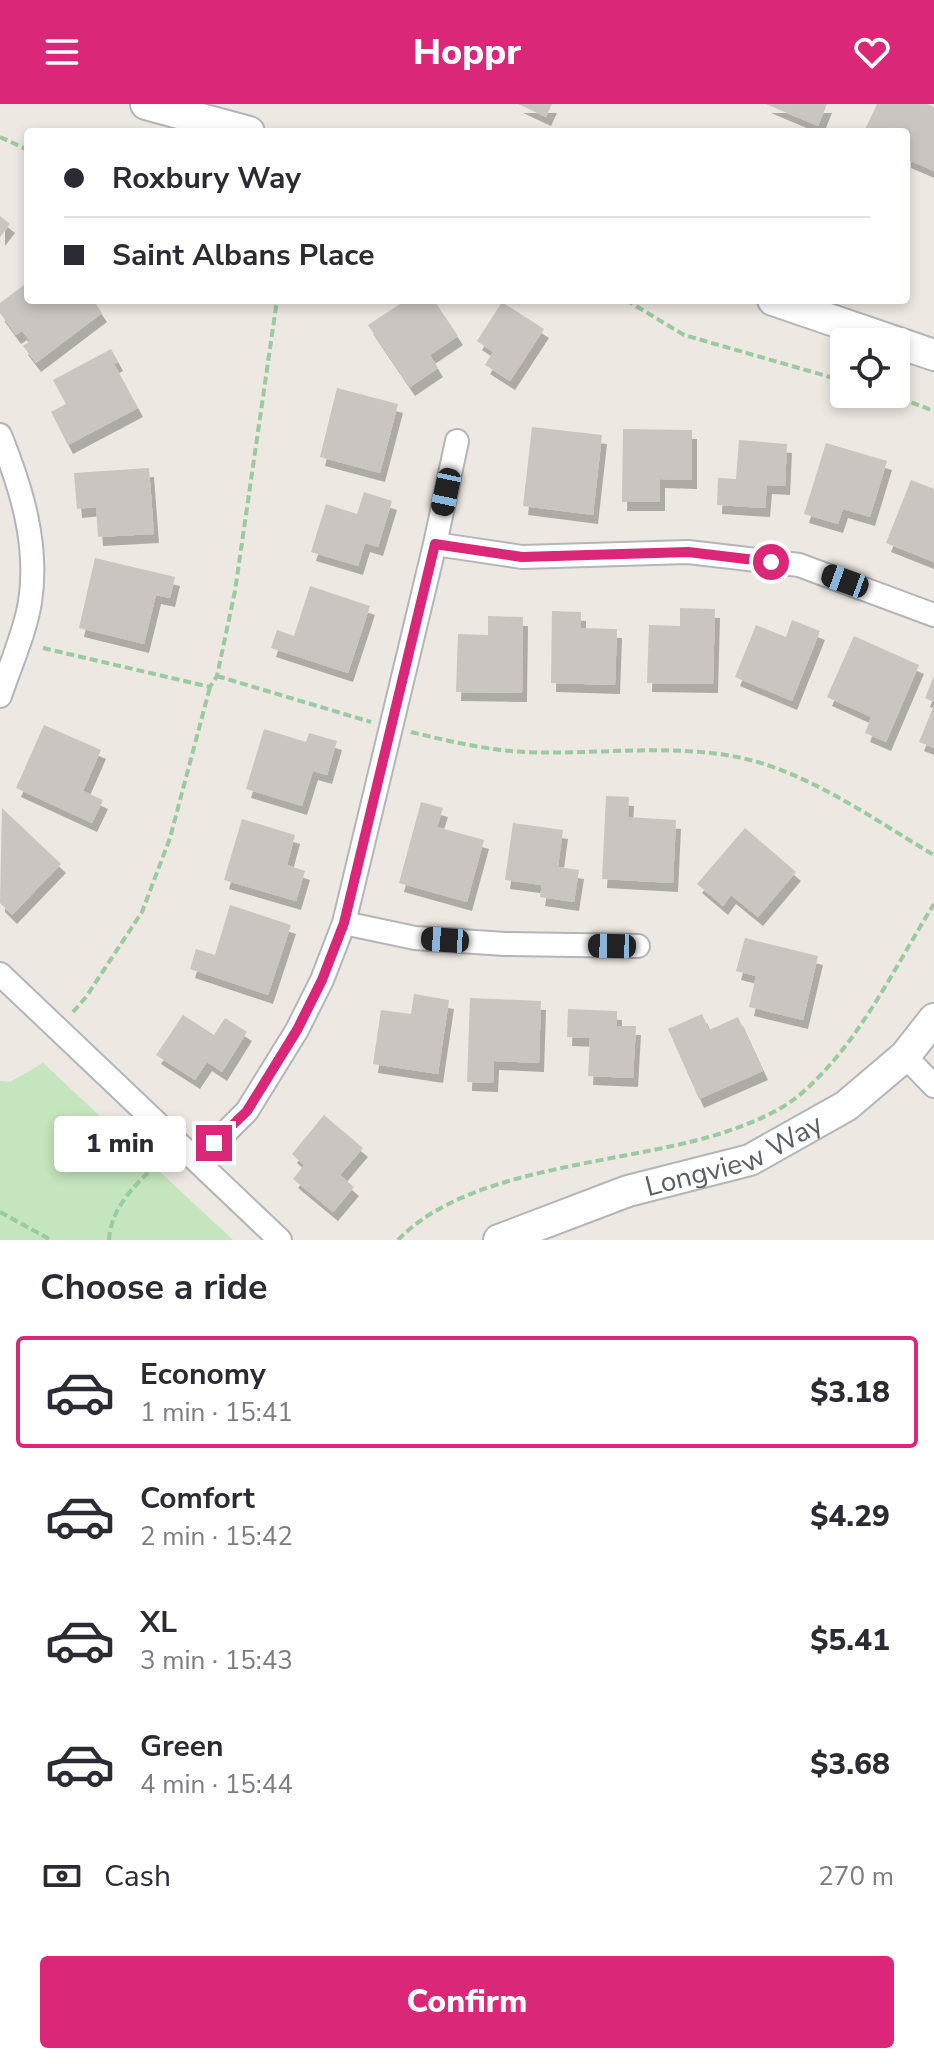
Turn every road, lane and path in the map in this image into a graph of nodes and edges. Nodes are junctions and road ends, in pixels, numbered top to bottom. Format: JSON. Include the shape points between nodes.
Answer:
{"nodes":[{"id":1,"x":146,"y":104,"type":"edge"},
{"id":2,"x":234,"y":128,"type":"edge"},
{"id":3,"x":0,"y":137,"type":"edge"},
{"id":4,"x":24,"y":148,"type":"edge"},
{"id":5,"x":276,"y":304,"type":"edge"},
{"id":6,"x":633,"y":304,"type":"edge"},
{"id":7,"x":785,"y":304,"type":"edge"},
{"id":8,"x":934,"y":355,"type":"edge"},
{"id":9,"x":830,"y":377,"type":"edge"},
{"id":10,"x":910,"y":402,"type":"edge"},
{"id":11,"x":934,"y":411,"type":"edge"},
{"id":12,"x":0,"y":435,"type":"edge"},
{"id":13,"x":457,"y":441,"type":"dead end"},
{"id":14,"x":435,"y":544,"type":"junction"},
{"id":15,"x":934,"y":615,"type":"edge"},
{"id":16,"x":18,"y":642,"type":"junction"},
{"id":17,"x":217,"y":676,"type":"junction"},
{"id":18,"x":210,"y":687,"type":"junction"},
{"id":19,"x":0,"y":696,"type":"edge"},
{"id":20,"x":391,"y":727,"type":"junction"},
{"id":21,"x":934,"y":855,"type":"edge"},
{"id":22,"x":934,"y":904,"type":"edge"},
{"id":23,"x":344,"y":923,"type":"junction"},
{"id":24,"x":638,"y":946,"type":"dead end"},
{"id":25,"x":0,"y":974,"type":"edge"},
{"id":26,"x":934,"y":1019,"type":"edge"},
{"id":27,"x":59,"y":1029,"type":"junction"},
{"id":28,"x":905,"y":1056,"type":"junction"},
{"id":29,"x":934,"y":1086,"type":"edge"},
{"id":30,"x":180,"y":1143,"type":"junction"},
{"id":31,"x":198,"y":1160,"type":"junction"},
{"id":32,"x":0,"y":1212,"type":"edge"},
{"id":33,"x":51,"y":1240,"type":"edge"},
{"id":34,"x":109,"y":1240,"type":"edge"},
{"id":35,"x":280,"y":1240,"type":"edge"},
{"id":36,"x":398,"y":1240,"type":"edge"},
{"id":37,"x":499,"y":1240,"type":"edge"}],
"edges":[{"from":1,"to":2,"type":"street"},
{"from":3,"to":4,"type":"path"},
{"from":5,"to":17,"type":"path","via":[[235,591]]},
{"from":6,"to":9,"type":"path","via":[[684,335]]},
{"from":7,"to":8,"type":"street"},
{"from":10,"to":11,"type":"path"},
{"from":12,"to":16,"type":"street","via":[[31,534],[30,602]]},
{"from":13,"to":14,"type":"street"},
{"from":14,"to":15,"type":"street","via":[[522,557],[688,552],[799,565]]},
{"from":14,"to":20,"type":"street"},
{"from":16,"to":18,"type":"path"},
{"from":16,"to":19,"type":"street"},
{"from":17,"to":18,"type":"path"},
{"from":17,"to":20,"type":"path"},
{"from":18,"to":27,"type":"path","via":[[170,838],[142,912]]},
{"from":20,"to":21,"type":"path","via":[[526,752],[677,749],[735,757],[778,769],[840,799]]},
{"from":20,"to":23,"type":"street"},
{"from":22,"to":36,"type":"path","via":[[843,1051],[802,1094],[766,1117],[700,1141],[501,1183],[441,1207]]},
{"from":23,"to":24,"type":"street","via":[[415,938]]},
{"from":23,"to":31,"type":"street","via":[[297,1030],[247,1111]]},
{"from":25,"to":27,"type":"street"},
{"from":26,"to":28,"type":"street","name":"Longview Way"},
{"from":27,"to":30,"type":"street"},
{"from":28,"to":29,"type":"street"},
{"from":28,"to":37,"type":"street","name":"Longview Way","via":[[846,1106],[750,1160],[628,1191]]},
{"from":30,"to":31,"type":"street"},
{"from":30,"to":34,"type":"path","via":[[125,1197],[110,1225]]},
{"from":31,"to":35,"type":"street"},
{"from":32,"to":33,"type":"path"}]}
